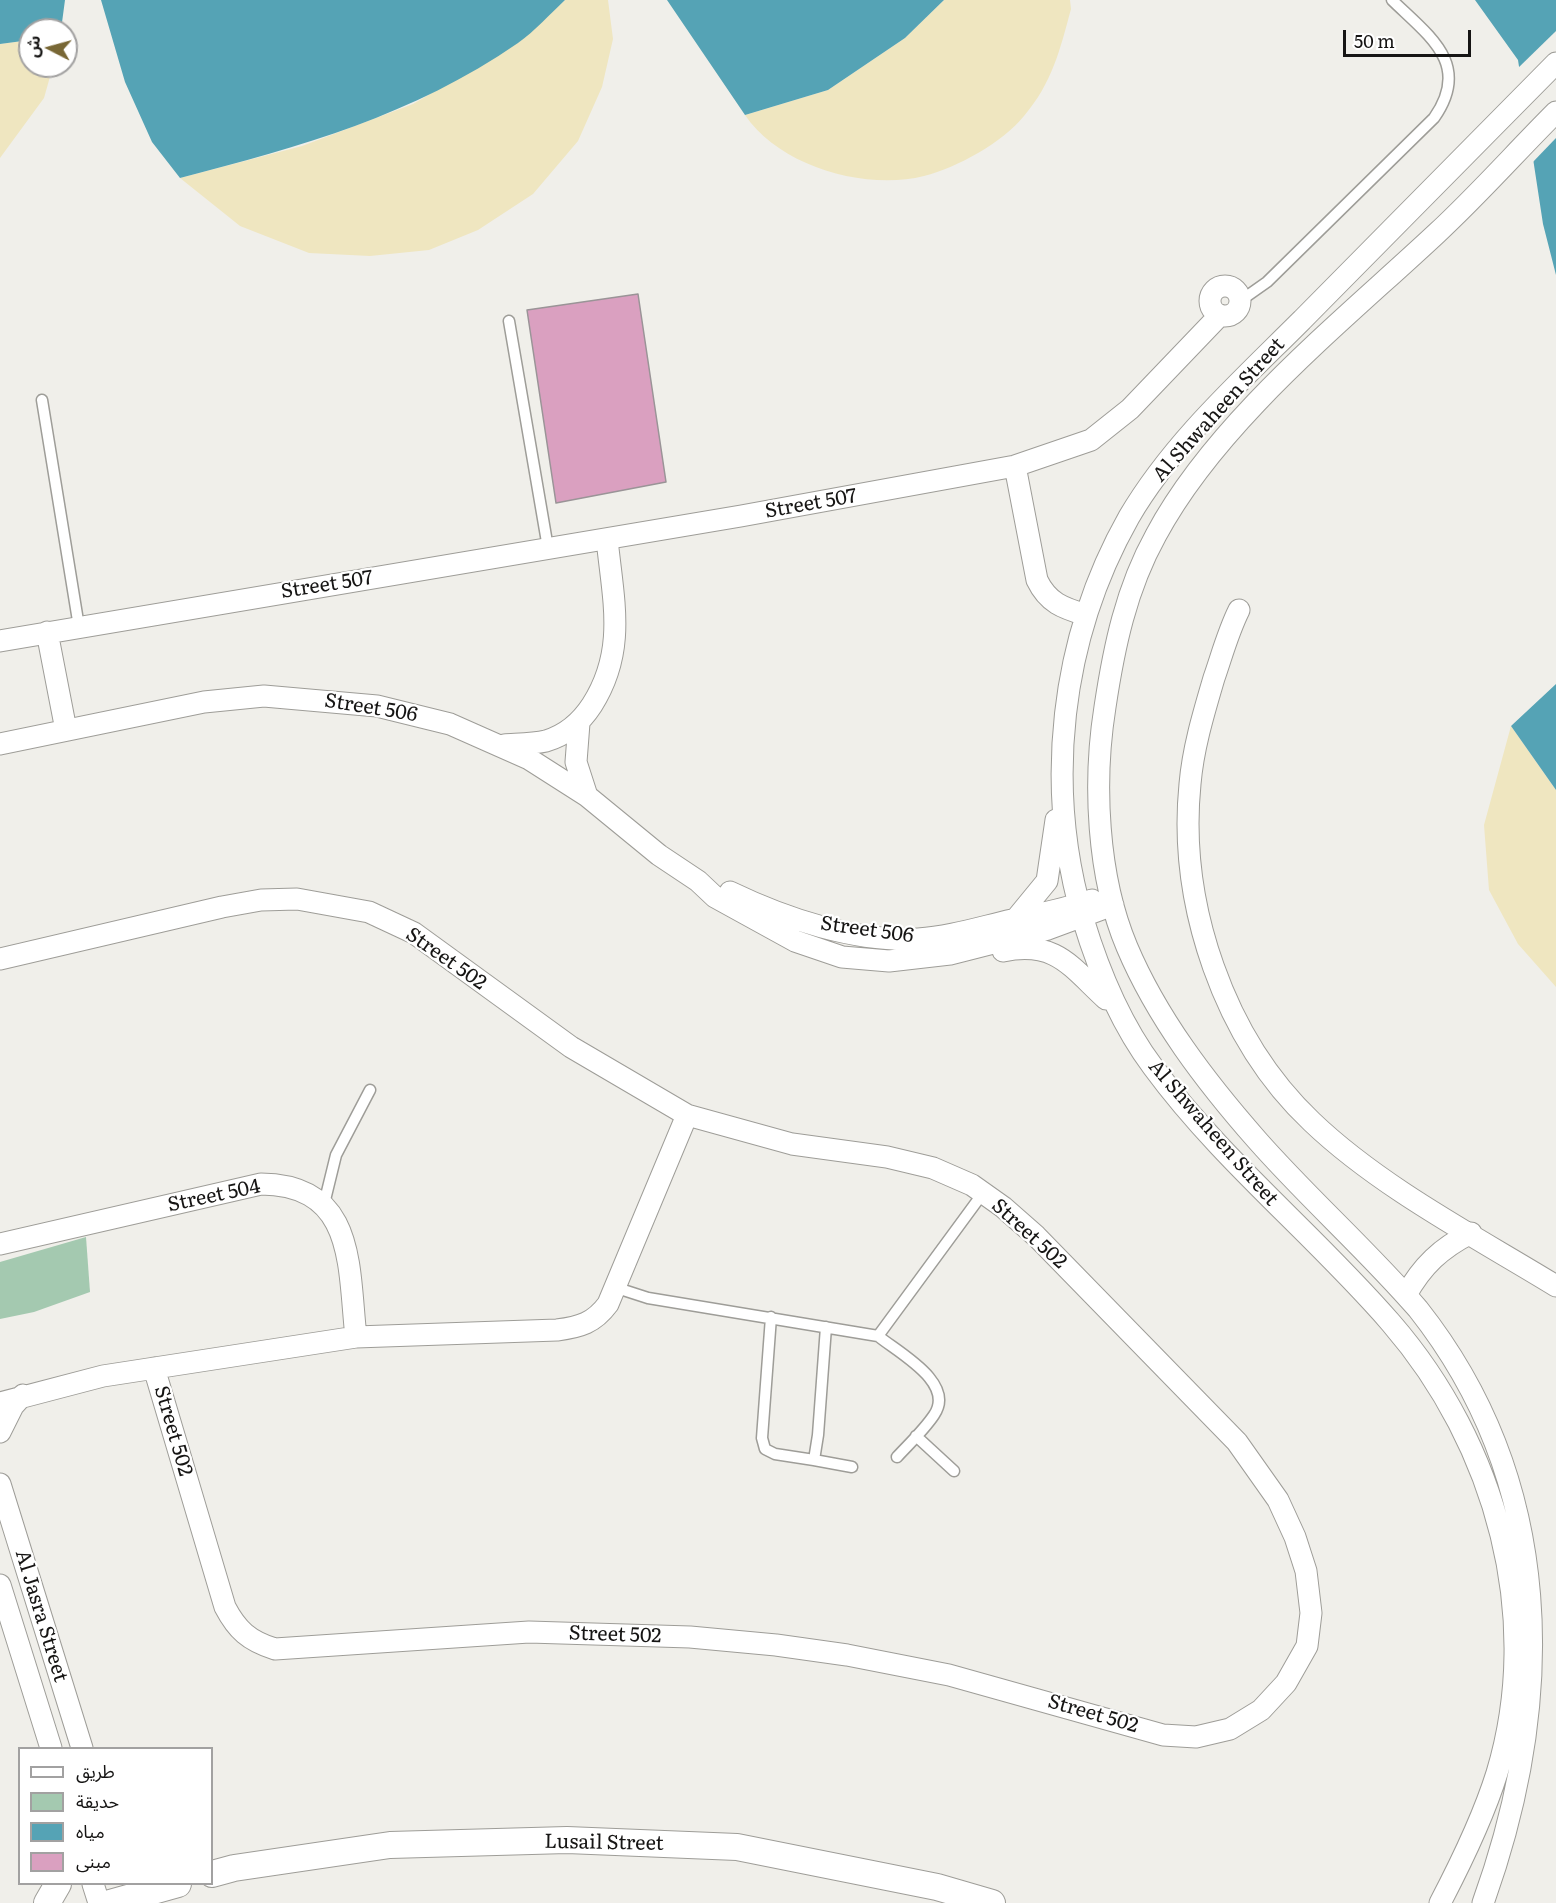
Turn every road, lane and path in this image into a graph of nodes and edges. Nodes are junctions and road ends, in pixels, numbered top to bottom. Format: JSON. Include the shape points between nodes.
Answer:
{"nodes":[{"id":1,"x":1392,"y":0,"type":"edge"},
{"id":2,"x":1556,"y":63,"type":"edge"},
{"id":3,"x":1556,"y":112,"type":"edge"},
{"id":4,"x":1240,"y":301,"type":"joint"},
{"id":5,"x":509,"y":321,"type":"dead end"},
{"id":6,"x":42,"y":400,"type":"dead end"},
{"id":7,"x":1015,"y":466,"type":"junction"},
{"id":8,"x":607,"y":538,"type":"junction"},
{"id":9,"x":548,"y":548,"type":"junction"},
{"id":10,"x":1239,"y":610,"type":"dead end"},
{"id":11,"x":1086,"y":615,"type":"junction"},
{"id":12,"x":79,"y":627,"type":"junction"},
{"id":13,"x":47,"y":632,"type":"junction"},
{"id":14,"x":0,"y":640,"type":"edge"},
{"id":15,"x":579,"y":723,"type":"junction"},
{"id":16,"x":66,"y":730,"type":"junction"},
{"id":17,"x":0,"y":744,"type":"edge"},
{"id":18,"x":503,"y":745,"type":"junction"},
{"id":19,"x":587,"y":796,"type":"junction"},
{"id":20,"x":1062,"y":803,"type":"junction"},
{"id":21,"x":698,"y":881,"type":"junction"},
{"id":22,"x":1111,"y":899,"type":"junction"},
{"id":23,"x":1081,"y":911,"type":"junction"},
{"id":24,"x":1015,"y":920,"type":"junction"},
{"id":25,"x":966,"y":950,"type":"junction"},
{"id":26,"x":0,"y":959,"type":"edge"},
{"id":27,"x":1117,"y":1007,"type":"junction"},
{"id":28,"x":370,"y":1090,"type":"dead end"},
{"id":29,"x":687,"y":1115,"type":"junction"},
{"id":30,"x":983,"y":1192,"type":"junction"},
{"id":31,"x":324,"y":1204,"type":"junction"},
{"id":32,"x":1470,"y":1233,"type":"junction"},
{"id":33,"x":0,"y":1244,"type":"edge"},
{"id":34,"x":1556,"y":1286,"type":"edge"},
{"id":35,"x":614,"y":1287,"type":"junction"},
{"id":36,"x":1406,"y":1295,"type":"junction"},
{"id":37,"x":771,"y":1317,"type":"junction"},
{"id":38,"x":826,"y":1327,"type":"junction"},
{"id":39,"x":878,"y":1336,"type":"junction"},
{"id":40,"x":356,"y":1337,"type":"junction"},
{"id":41,"x":154,"y":1368,"type":"junction"},
{"id":42,"x":23,"y":1395,"type":"junction"},
{"id":43,"x":0,"y":1403,"type":"edge"},
{"id":44,"x":0,"y":1432,"type":"edge"},
{"id":45,"x":916,"y":1436,"type":"junction"},
{"id":46,"x":897,"y":1457,"type":"dead end"},
{"id":47,"x":814,"y":1460,"type":"junction"},
{"id":48,"x":852,"y":1467,"type":"dead end"},
{"id":49,"x":954,"y":1471,"type":"dead end"},
{"id":50,"x":0,"y":1484,"type":"edge"},
{"id":51,"x":0,"y":1585,"type":"edge"},
{"id":52,"x":50,"y":1747,"type":"edge"},
{"id":53,"x":81,"y":1747,"type":"edge"},
{"id":54,"x":294,"y":1859,"type":"junction"},
{"id":55,"x":213,"y":1860,"type":"edge"},
{"id":56,"x":213,"y":1874,"type":"edge"},
{"id":57,"x":57,"y":1885,"type":"edge"},
{"id":58,"x":93,"y":1885,"type":"edge"},
{"id":59,"x":174,"y":1885,"type":"edge"},
{"id":60,"x":124,"y":1898,"type":"edge"},
{"id":61,"x":47,"y":1903,"type":"edge"},
{"id":62,"x":99,"y":1903,"type":"edge"},
{"id":63,"x":992,"y":1903,"type":"edge"},
{"id":64,"x":1440,"y":1903,"type":"edge"},
{"id":65,"x":1483,"y":1903,"type":"edge"}],
"edges":[{"from":1,"to":4,"type":"lane","via":[[1440,47],[1449,75],[1442,108],[1268,282]]},
{"from":2,"to":11,"type":"street","name":"Al Shwaheen Street","via":[[1183,443],[1129,518]]},
{"from":3,"to":22,"type":"street","name":"Al Shwaheen Street","via":[[1441,229],[1336,325],[1245,417],[1158,529],[1124,611],[1101,730],[1098,778]]},
{"from":4,"to":7,"type":"street","name":"Street 507","via":[[1229,286],[1212,292],[1210,302],[1220,315],[1130,410],[1090,440]]},
{"from":5,"to":9,"type":"lane"},
{"from":6,"to":12,"type":"lane"},
{"from":7,"to":8,"type":"street","name":"Street 507"},
{"from":7,"to":11,"type":"street","via":[[1037,580],[1043,593],[1054,604]]},
{"from":8,"to":9,"type":"street","name":"Street 507"},
{"from":8,"to":15,"type":"street","via":[[615,653],[601,691]]},
{"from":9,"to":12,"type":"street","name":"Street 507"},
{"from":10,"to":32,"type":"street","via":[[1207,700],[1190,784],[1192,879],[1217,973],[1234,1015],[1258,1056],[1311,1121],[1366,1166]]},
{"from":11,"to":20,"type":"street","name":"Al Shwaheen Street","via":[[1064,723]]},
{"from":12,"to":13,"type":"street","name":"Street 507"},
{"from":13,"to":14,"type":"street","name":"Street 507"},
{"from":13,"to":16,"type":"street"},
{"from":15,"to":18,"type":"street","via":[[545,741]]},
{"from":15,"to":19,"type":"street","via":[[576,762]]},
{"from":16,"to":17,"type":"street","name":"Street 506"},
{"from":16,"to":18,"type":"street","name":"Street 506","via":[[204,702],[264,696],[377,706],[450,724]]},
{"from":18,"to":19,"type":"street","name":"Street 506"},
{"from":19,"to":21,"type":"street","name":"Street 506","via":[[659,855]]},
{"from":20,"to":23,"type":"street","name":"Al Shwaheen Street","via":[[1070,867]]},
{"from":20,"to":24,"type":"street","via":[[1047,881]]},
{"from":21,"to":24,"type":"street","name":"Street 506","via":[[813,923],[894,938],[943,936]]},
{"from":21,"to":25,"type":"street","name":"Street 506","via":[[715,897],[771,929],[842,957],[909,960]]},
{"from":22,"to":23,"type":"street","name":"Street 506"},
{"from":22,"to":36,"type":"street","name":"Al Shwaheen Street","via":[[1127,948],[1195,1064],[1258,1142]]},
{"from":23,"to":24,"type":"street","name":"Street 506"},
{"from":23,"to":25,"type":"street","name":"Street 506"},
{"from":23,"to":27,"type":"street","name":"Al Shwaheen Street","via":[[1096,963]]},
{"from":25,"to":27,"type":"street","name":"Street 506","via":[[986,953],[1026,949],[1053,953],[1072,964]]},
{"from":26,"to":29,"type":"street","name":"Street 502","via":[[242,904],[297,899],[334,904],[369,912],[414,933],[571,1047]]},
{"from":27,"to":64,"type":"street","name":"Al Shwaheen Street","via":[[1151,1065],[1172,1091],[1389,1320],[1423,1362],[1449,1404],[1494,1502],[1508,1562],[1514,1626],[1510,1717],[1489,1797]]},
{"from":28,"to":31,"type":"lane","via":[[336,1155]]},
{"from":29,"to":30,"type":"street","name":"Street 502","via":[[792,1144],[887,1157],[933,1168]]},
{"from":29,"to":35,"type":"street","name":"Street 502"},
{"from":30,"to":39,"type":"lane"},
{"from":30,"to":41,"type":"street","name":"Street 502","via":[[1036,1236],[1237,1442],[1278,1500],[1306,1571],[1311,1613],[1307,1646],[1287,1683],[1261,1710],[1230,1729],[1196,1737],[1163,1735],[949,1675],[848,1655],[690,1637],[529,1632],[298,1649],[259,1644],[234,1625],[225,1607]]},
{"from":31,"to":33,"type":"street","name":"Street 504","via":[[300,1190],[261,1184]]},
{"from":31,"to":40,"type":"street","name":"Street 504","via":[[338,1224],[346,1248]]},
{"from":32,"to":34,"type":"street"},
{"from":32,"to":36,"type":"street","via":[[1427,1263]]},
{"from":35,"to":37,"type":"lane","via":[[648,1298]]},
{"from":35,"to":40,"type":"street","name":"Street 502","via":[[598,1317],[573,1328]]},
{"from":36,"to":65,"type":"street","name":"Al Shwaheen Street","via":[[1482,1399],[1505,1444],[1521,1489],[1544,1589],[1549,1657],[1539,1745],[1509,1850]]},
{"from":37,"to":38,"type":"lane"},
{"from":37,"to":47,"type":"lane","via":[[762,1438],[765,1449]]},
{"from":38,"to":39,"type":"lane"},
{"from":38,"to":47,"type":"lane"},
{"from":39,"to":45,"type":"lane","via":[[933,1379],[938,1388],[935,1414]]},
{"from":40,"to":41,"type":"street","name":"Street 502"},
{"from":41,"to":42,"type":"street","name":"Street 502"},
{"from":42,"to":43,"type":"street","name":"Street 502"},
{"from":42,"to":44,"type":"street"},
{"from":45,"to":46,"type":"lane"},
{"from":45,"to":49,"type":"lane"},
{"from":47,"to":48,"type":"lane"},
{"from":50,"to":53,"type":"street","name":"Al Jasra Street"},
{"from":51,"to":52,"type":"street","name":"Al Jasra Street"},
{"from":54,"to":55,"type":"street","via":[[237,1856]]},
{"from":54,"to":56,"type":"street","name":"Lusail Street"},
{"from":54,"to":63,"type":"street","name":"Lusail Street","via":[[390,1845],[567,1840],[737,1847],[937,1887]]},
{"from":57,"to":61,"type":"street"},
{"from":58,"to":62,"type":"street"},
{"from":59,"to":60,"type":"street"}]}
